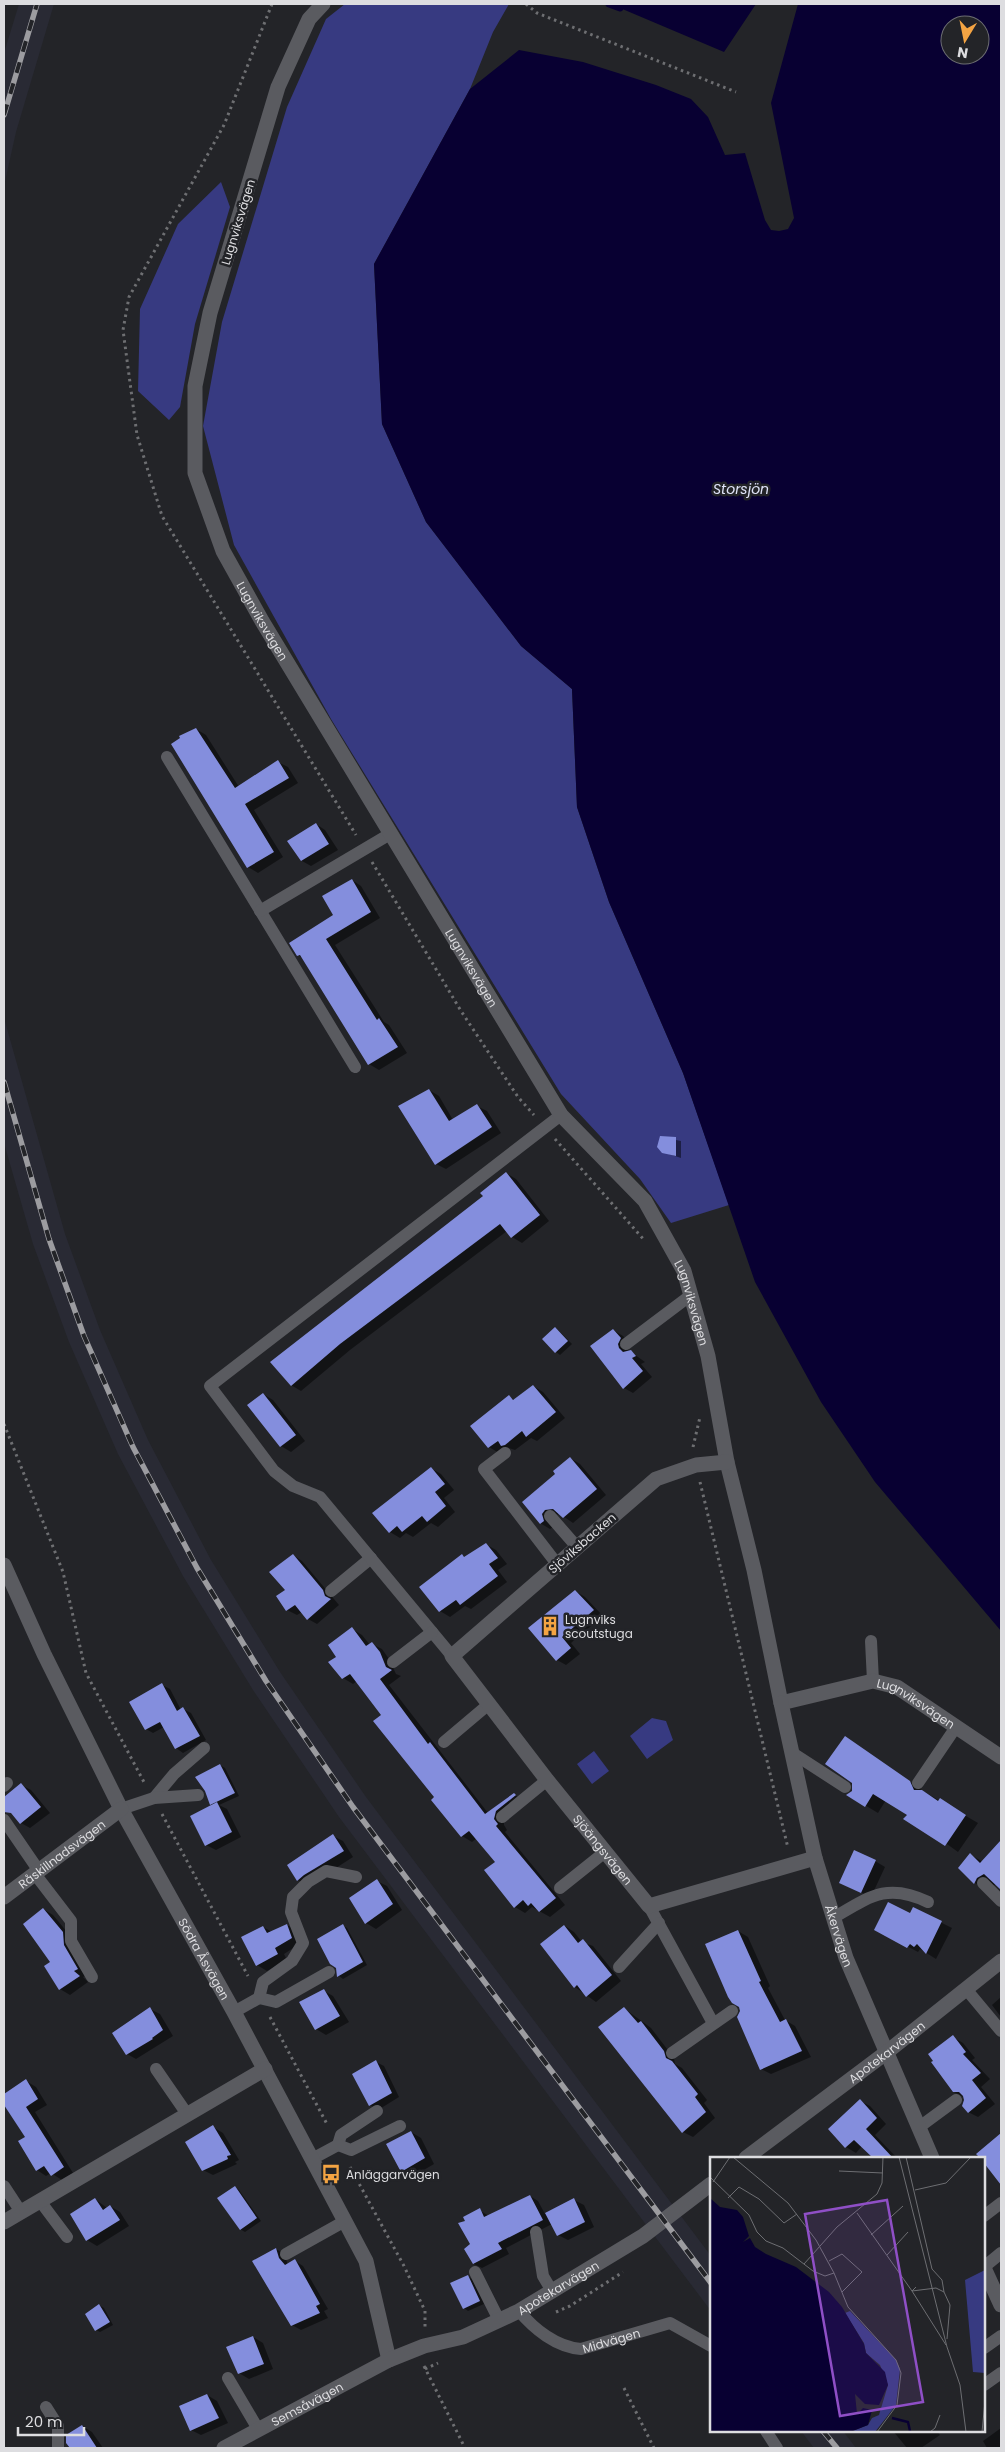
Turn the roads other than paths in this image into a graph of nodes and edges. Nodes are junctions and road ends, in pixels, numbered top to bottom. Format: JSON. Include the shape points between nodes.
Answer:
{"nodes":[{"id":1,"x":323,"y":4,"type":"edge"},
{"id":2,"x":167,"y":757,"type":"dead end"},
{"id":3,"x":390,"y":834,"type":"junction"},
{"id":4,"x":260,"y":911,"type":"junction"},
{"id":5,"x":355,"y":1067,"type":"dead end"},
{"id":6,"x":561,"y":1115,"type":"junction"},
{"id":7,"x":691,"y":1295,"type":"junction"},
{"id":8,"x":626,"y":1344,"type":"dead end"},
{"id":9,"x":505,"y":1453,"type":"dead end"},
{"id":10,"x":727,"y":1462,"type":"junction"},
{"id":11,"x":550,"y":1516,"type":"dead end"},
{"id":12,"x":576,"y":1547,"type":"junction"},
{"id":13,"x":371,"y":1558,"type":"junction"},
{"id":14,"x":557,"y":1564,"type":"junction"},
{"id":15,"x":4,"y":1565,"type":"edge"},
{"id":16,"x":331,"y":1591,"type":"dead end"},
{"id":17,"x":432,"y":1632,"type":"junction"},
{"id":18,"x":870,"y":1641,"type":"dead end"},
{"id":19,"x":452,"y":1656,"type":"junction"},
{"id":20,"x":393,"y":1662,"type":"dead end"},
{"id":21,"x":872,"y":1681,"type":"junction"},
{"id":22,"x":780,"y":1703,"type":"junction"},
{"id":23,"x":489,"y":1704,"type":"junction"},
{"id":24,"x":956,"y":1727,"type":"junction"},
{"id":25,"x":444,"y":1742,"type":"dead end"},
{"id":26,"x":204,"y":1748,"type":"dead end"},
{"id":27,"x":791,"y":1752,"type":"junction"},
{"id":28,"x":1001,"y":1757,"type":"edge"},
{"id":29,"x":547,"y":1780,"type":"junction"},
{"id":30,"x":918,"y":1783,"type":"dead end"},
{"id":31,"x":845,"y":1787,"type":"dead end"},
{"id":32,"x":198,"y":1795,"type":"dead end"},
{"id":33,"x":154,"y":1798,"type":"junction"},
{"id":34,"x":121,"y":1809,"type":"junction"},
{"id":35,"x":502,"y":1816,"type":"dead end"},
{"id":36,"x":4,"y":1820,"type":"edge"},
{"id":37,"x":605,"y":1852,"type":"junction"},
{"id":38,"x":815,"y":1858,"type":"junction"},
{"id":39,"x":37,"y":1872,"type":"junction"},
{"id":40,"x":356,"y":1877,"type":"dead end"},
{"id":41,"x":983,"y":1883,"type":"dead end"},
{"id":42,"x":560,"y":1888,"type":"dead end"},
{"id":43,"x":4,"y":1897,"type":"edge"},
{"id":44,"x":1001,"y":1901,"type":"edge"},
{"id":45,"x":928,"y":1902,"type":"dead end"},
{"id":46,"x":649,"y":1906,"type":"junction"},
{"id":47,"x":833,"y":1918,"type":"junction"},
{"id":48,"x":659,"y":1923,"type":"junction"},
{"id":49,"x":1001,"y":1961,"type":"edge"},
{"id":50,"x":619,"y":1967,"type":"dead end"},
{"id":51,"x":329,"y":1972,"type":"dead end"},
{"id":52,"x":92,"y":1977,"type":"dead end"},
{"id":53,"x":966,"y":1989,"type":"junction"},
{"id":54,"x":259,"y":1998,"type":"junction"},
{"id":55,"x":732,"y":2011,"type":"dead end"},
{"id":56,"x":234,"y":2012,"type":"junction"},
{"id":57,"x":713,"y":2022,"type":"junction"},
{"id":58,"x":1001,"y":2031,"type":"edge"},
{"id":59,"x":887,"y":2052,"type":"junction"},
{"id":60,"x":672,"y":2053,"type":"dead end"},
{"id":61,"x":156,"y":2069,"type":"dead end"},
{"id":62,"x":265,"y":2069,"type":"junction"},
{"id":63,"x":956,"y":2100,"type":"dead end"},
{"id":64,"x":377,"y":2111,"type":"dead end"},
{"id":65,"x":187,"y":2114,"type":"junction"},
{"id":66,"x":400,"y":2126,"type":"dead end"},
{"id":67,"x":918,"y":2128,"type":"junction"},
{"id":68,"x":338,"y":2145,"type":"junction"},
{"id":69,"x":928,"y":2156,"type":"edge"},
{"id":70,"x":747,"y":2157,"type":"edge"},
{"id":71,"x":312,"y":2159,"type":"junction"},
{"id":72,"x":710,"y":2185,"type":"edge"},
{"id":73,"x":4,"y":2186,"type":"edge"},
{"id":74,"x":40,"y":2201,"type":"junction"},
{"id":75,"x":1001,"y":2203,"type":"edge"},
{"id":76,"x":21,"y":2212,"type":"junction"},
{"id":77,"x":985,"y":2215,"type":"edge"},
{"id":78,"x":4,"y":2222,"type":"edge"},
{"id":79,"x":345,"y":2222,"type":"junction"},
{"id":80,"x":536,"y":2232,"type":"dead end"},
{"id":81,"x":67,"y":2237,"type":"dead end"},
{"id":82,"x":1001,"y":2253,"type":"edge"},
{"id":83,"x":286,"y":2254,"type":"dead end"},
{"id":84,"x":985,"y":2267,"type":"edge"},
{"id":85,"x":985,"y":2270,"type":"edge"},
{"id":86,"x":475,"y":2272,"type":"dead end"},
{"id":87,"x":552,"y":2291,"type":"junction"},
{"id":88,"x":1001,"y":2305,"type":"edge"},
{"id":89,"x":519,"y":2310,"type":"junction"},
{"id":90,"x":499,"y":2320,"type":"junction"},
{"id":91,"x":1001,"y":2336,"type":"edge"},
{"id":92,"x":710,"y":2345,"type":"edge"},
{"id":93,"x":985,"y":2347,"type":"edge"},
{"id":94,"x":389,"y":2360,"type":"junction"},
{"id":95,"x":1001,"y":2373,"type":"edge"},
{"id":96,"x":228,"y":2378,"type":"dead end"},
{"id":97,"x":985,"y":2384,"type":"edge"},
{"id":98,"x":46,"y":2407,"type":"dead end"},
{"id":99,"x":258,"y":2429,"type":"junction"},
{"id":100,"x":767,"y":2432,"type":"edge"},
{"id":101,"x":58,"y":2448,"type":"edge"},
{"id":102,"x":224,"y":2448,"type":"edge"},
{"id":103,"x":777,"y":2448,"type":"edge"}],
"edges":[{"from":1,"to":3,"type":"street","name":"Lugnviksvägen","via":[[309,19],[278,87],[210,313],[195,386],[195,473],[223,551]]},
{"from":2,"to":4,"type":"lane"},
{"from":3,"to":4,"type":"lane"},
{"from":3,"to":6,"type":"street","name":"Lugnviksvägen"},
{"from":4,"to":5,"type":"lane"},
{"from":6,"to":7,"type":"street","name":"Lugnviksvägen","via":[[645,1201],[684,1271]]},
{"from":6,"to":13,"type":"lane","via":[[210,1386],[274,1471],[293,1486],[320,1497]]},
{"from":7,"to":8,"type":"lane"},
{"from":7,"to":10,"type":"street","name":"Lugnviksvägen","via":[[708,1356]]},
{"from":9,"to":14,"type":"lane","via":[[484,1469]]},
{"from":10,"to":12,"type":"street","name":"Sjöviksbacken","via":[[696,1465],[656,1479]]},
{"from":10,"to":22,"type":"street","name":"Lugnviksvägen","via":[[754,1570]]},
{"from":11,"to":12,"type":"lane"},
{"from":12,"to":14,"type":"street","name":"Sjöviksbacken"},
{"from":13,"to":16,"type":"lane"},
{"from":13,"to":17,"type":"lane"},
{"from":14,"to":19,"type":"street","name":"Sjöviksbacken"},
{"from":15,"to":34,"type":"street","name":"Södra Åsvägen"},
{"from":17,"to":19,"type":"lane"},
{"from":17,"to":20,"type":"lane"},
{"from":18,"to":21,"type":"lane"},
{"from":19,"to":23,"type":"street","name":"Sjöängsvägen"},
{"from":21,"to":22,"type":"street","name":"Lugnviksvägen"},
{"from":21,"to":24,"type":"street","name":"Lugnviksvägen","via":[[897,1687]]},
{"from":22,"to":27,"type":"street","name":"Åkervägen"},
{"from":23,"to":25,"type":"lane"},
{"from":23,"to":29,"type":"street","name":"Sjöängsvägen"},
{"from":24,"to":28,"type":"street","name":"Lugnviksvägen"},
{"from":24,"to":30,"type":"lane"},
{"from":26,"to":33,"type":"lane","via":[[174,1774]]},
{"from":27,"to":31,"type":"lane"},
{"from":27,"to":38,"type":"street","name":"Åkervägen"},
{"from":29,"to":35,"type":"lane"},
{"from":29,"to":37,"type":"street","name":"Sjöängsvägen"},
{"from":32,"to":33,"type":"lane"},
{"from":33,"to":34,"type":"lane"},
{"from":34,"to":39,"type":"street","name":"Råskillnadsvägen"},
{"from":34,"to":56,"type":"street","name":"Södra Åsvägen"},
{"from":36,"to":39,"type":"lane"},
{"from":37,"to":42,"type":"lane"},
{"from":37,"to":46,"type":"street","name":"Sjöängsvägen"},
{"from":38,"to":46,"type":"street"},
{"from":38,"to":47,"type":"street","name":"Åkervägen"},
{"from":39,"to":43,"type":"street","name":"Råskillnadsvägen"},
{"from":39,"to":52,"type":"lane","via":[[71,1921],[71,1941]]},
{"from":40,"to":54,"type":"lane","via":[[326,1871],[293,1897],[291,1912],[303,1943],[292,1961],[263,1982]]},
{"from":41,"to":44,"type":"lane"},
{"from":45,"to":47,"type":"lane","via":[[892,1891],[874,1894]]},
{"from":46,"to":48,"type":"lane"},
{"from":47,"to":59,"type":"street","name":"Åkervägen","via":[[846,1958]]},
{"from":48,"to":50,"type":"lane"},
{"from":48,"to":57,"type":"lane"},
{"from":49,"to":53,"type":"street","name":"Apotekarvägen"},
{"from":51,"to":54,"type":"lane","via":[[276,2002]]},
{"from":53,"to":58,"type":"lane"},
{"from":53,"to":59,"type":"street","name":"Apotekarvägen"},
{"from":54,"to":56,"type":"lane"},
{"from":55,"to":57,"type":"lane"},
{"from":56,"to":62,"type":"street","name":"Södra Åsvägen"},
{"from":57,"to":60,"type":"lane"},
{"from":59,"to":67,"type":"street","name":"Åkervägen"},
{"from":59,"to":70,"type":"street","name":"Apotekarvägen"},
{"from":61,"to":65,"type":"lane"},
{"from":62,"to":65,"type":"street"},
{"from":62,"to":71,"type":"street","name":"Södra Åsvägen"},
{"from":63,"to":67,"type":"lane"},
{"from":64,"to":68,"type":"lane","via":[[341,2135]]},
{"from":65,"to":74,"type":"street"},
{"from":66,"to":68,"type":"lane","via":[[351,2150]]},
{"from":67,"to":69,"type":"street","name":"Åkervägen"},
{"from":68,"to":71,"type":"lane"},
{"from":71,"to":79,"type":"street","name":"Södra Åsvägen"},
{"from":72,"to":87,"type":"street","name":"Apotekarvägen","via":[[644,2236]]},
{"from":73,"to":76,"type":"lane"},
{"from":74,"to":76,"type":"street"},
{"from":74,"to":81,"type":"lane"},
{"from":75,"to":77,"type":"lane"},
{"from":76,"to":78,"type":"street"},
{"from":79,"to":83,"type":"lane"},
{"from":79,"to":94,"type":"street","name":"Södra Åsvägen","via":[[366,2261]]},
{"from":80,"to":87,"type":"lane","via":[[543,2276]]},
{"from":82,"to":84,"type":"lane"},
{"from":85,"to":88,"type":"street"},
{"from":86,"to":90,"type":"lane"},
{"from":87,"to":89,"type":"street","name":"Apotekarvägen"},
{"from":89,"to":90,"type":"street","name":"Apotekarvägen"},
{"from":89,"to":92,"type":"lane","name":"Midvägen","via":[[530,2324],[570,2348],[581,2349],[670,2323]]},
{"from":90,"to":94,"type":"street","name":"Apotekarvägen","via":[[462,2337],[424,2346]]},
{"from":91,"to":93,"type":"lane"},
{"from":94,"to":99,"type":"street","name":"Semsåvägen"},
{"from":95,"to":97,"type":"lane"},
{"from":96,"to":99,"type":"lane"},
{"from":98,"to":101,"type":"lane","via":[[58,2426]]},
{"from":99,"to":102,"type":"street","name":"Semsåvägen"},
{"from":100,"to":103,"type":"lane"}]}
